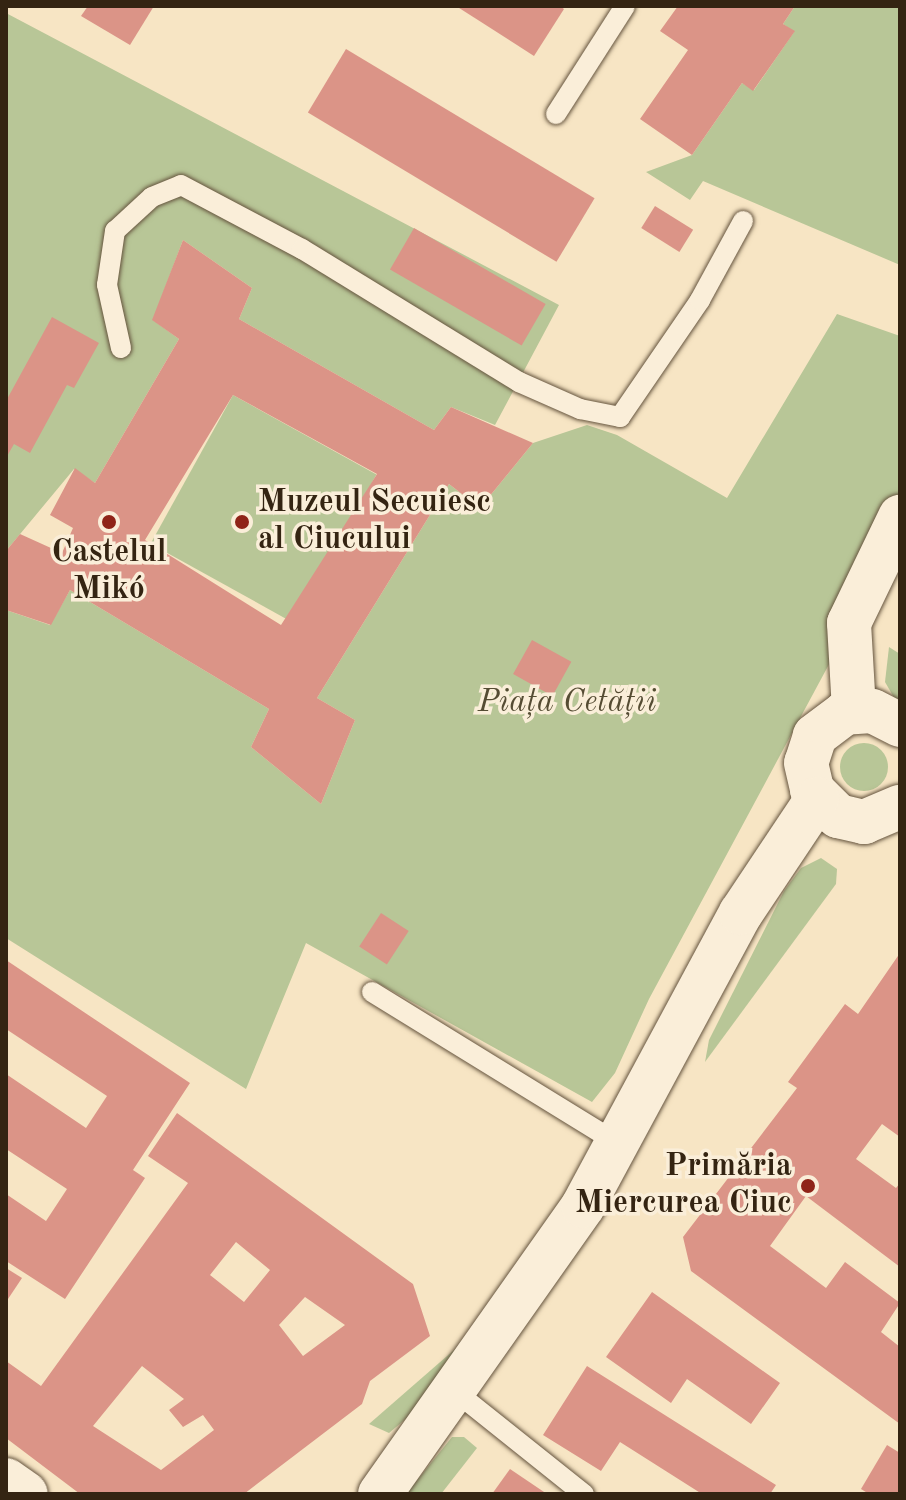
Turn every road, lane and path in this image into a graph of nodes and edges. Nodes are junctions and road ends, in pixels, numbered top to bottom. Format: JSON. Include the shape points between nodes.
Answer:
{"nodes":[{"id":1,"x":625,"y":6,"type":"edge"},
{"id":2,"x":556,"y":114,"type":"dead end"},
{"id":3,"x":743,"y":221,"type":"dead end"},
{"id":4,"x":121,"y":348,"type":"dead end"},
{"id":5,"x":900,"y":517,"type":"edge"},
{"id":6,"x":854,"y":710,"type":"junction"},
{"id":7,"x":900,"y":725,"type":"edge"},
{"id":8,"x":817,"y":799,"type":"junction"},
{"id":9,"x":900,"y":807,"type":"edge"},
{"id":10,"x":372,"y":992,"type":"dead end"},
{"id":11,"x":619,"y":1144,"type":"junction"},
{"id":12,"x":456,"y":1392,"type":"junction"},
{"id":13,"x":428,"y":1427,"type":"junction"},
{"id":14,"x":6,"y":1480,"type":"edge"},
{"id":15,"x":26,"y":1494,"type":"edge"},
{"id":16,"x":345,"y":1494,"type":"edge"},
{"id":17,"x":380,"y":1494,"type":"edge"},
{"id":18,"x":584,"y":1494,"type":"edge"}],
"edges":[{"from":1,"to":2,"type":"lane"},
{"from":3,"to":4,"type":"lane","via":[[700,300],[620,417],[580,409],[519,382],[289,242],[181,185],[152,197],[115,231],[107,285]]},
{"from":5,"to":6,"type":"street","via":[[849,623]]},
{"from":6,"to":7,"type":"street","via":[[881,713]]},
{"from":6,"to":8,"type":"street","via":[[828,722],[811,744],[807,772]]},
{"from":8,"to":9,"type":"street","via":[[838,816],[864,822]]},
{"from":8,"to":11,"type":"street","via":[[741,913]]},
{"from":10,"to":11,"type":"lane"},
{"from":11,"to":12,"type":"street","via":[[551,1256]]},
{"from":12,"to":13,"type":"street"},
{"from":12,"to":18,"type":"lane"},
{"from":13,"to":16,"type":"street"},
{"from":13,"to":17,"type":"street"},
{"from":14,"to":15,"type":"street"}]}
